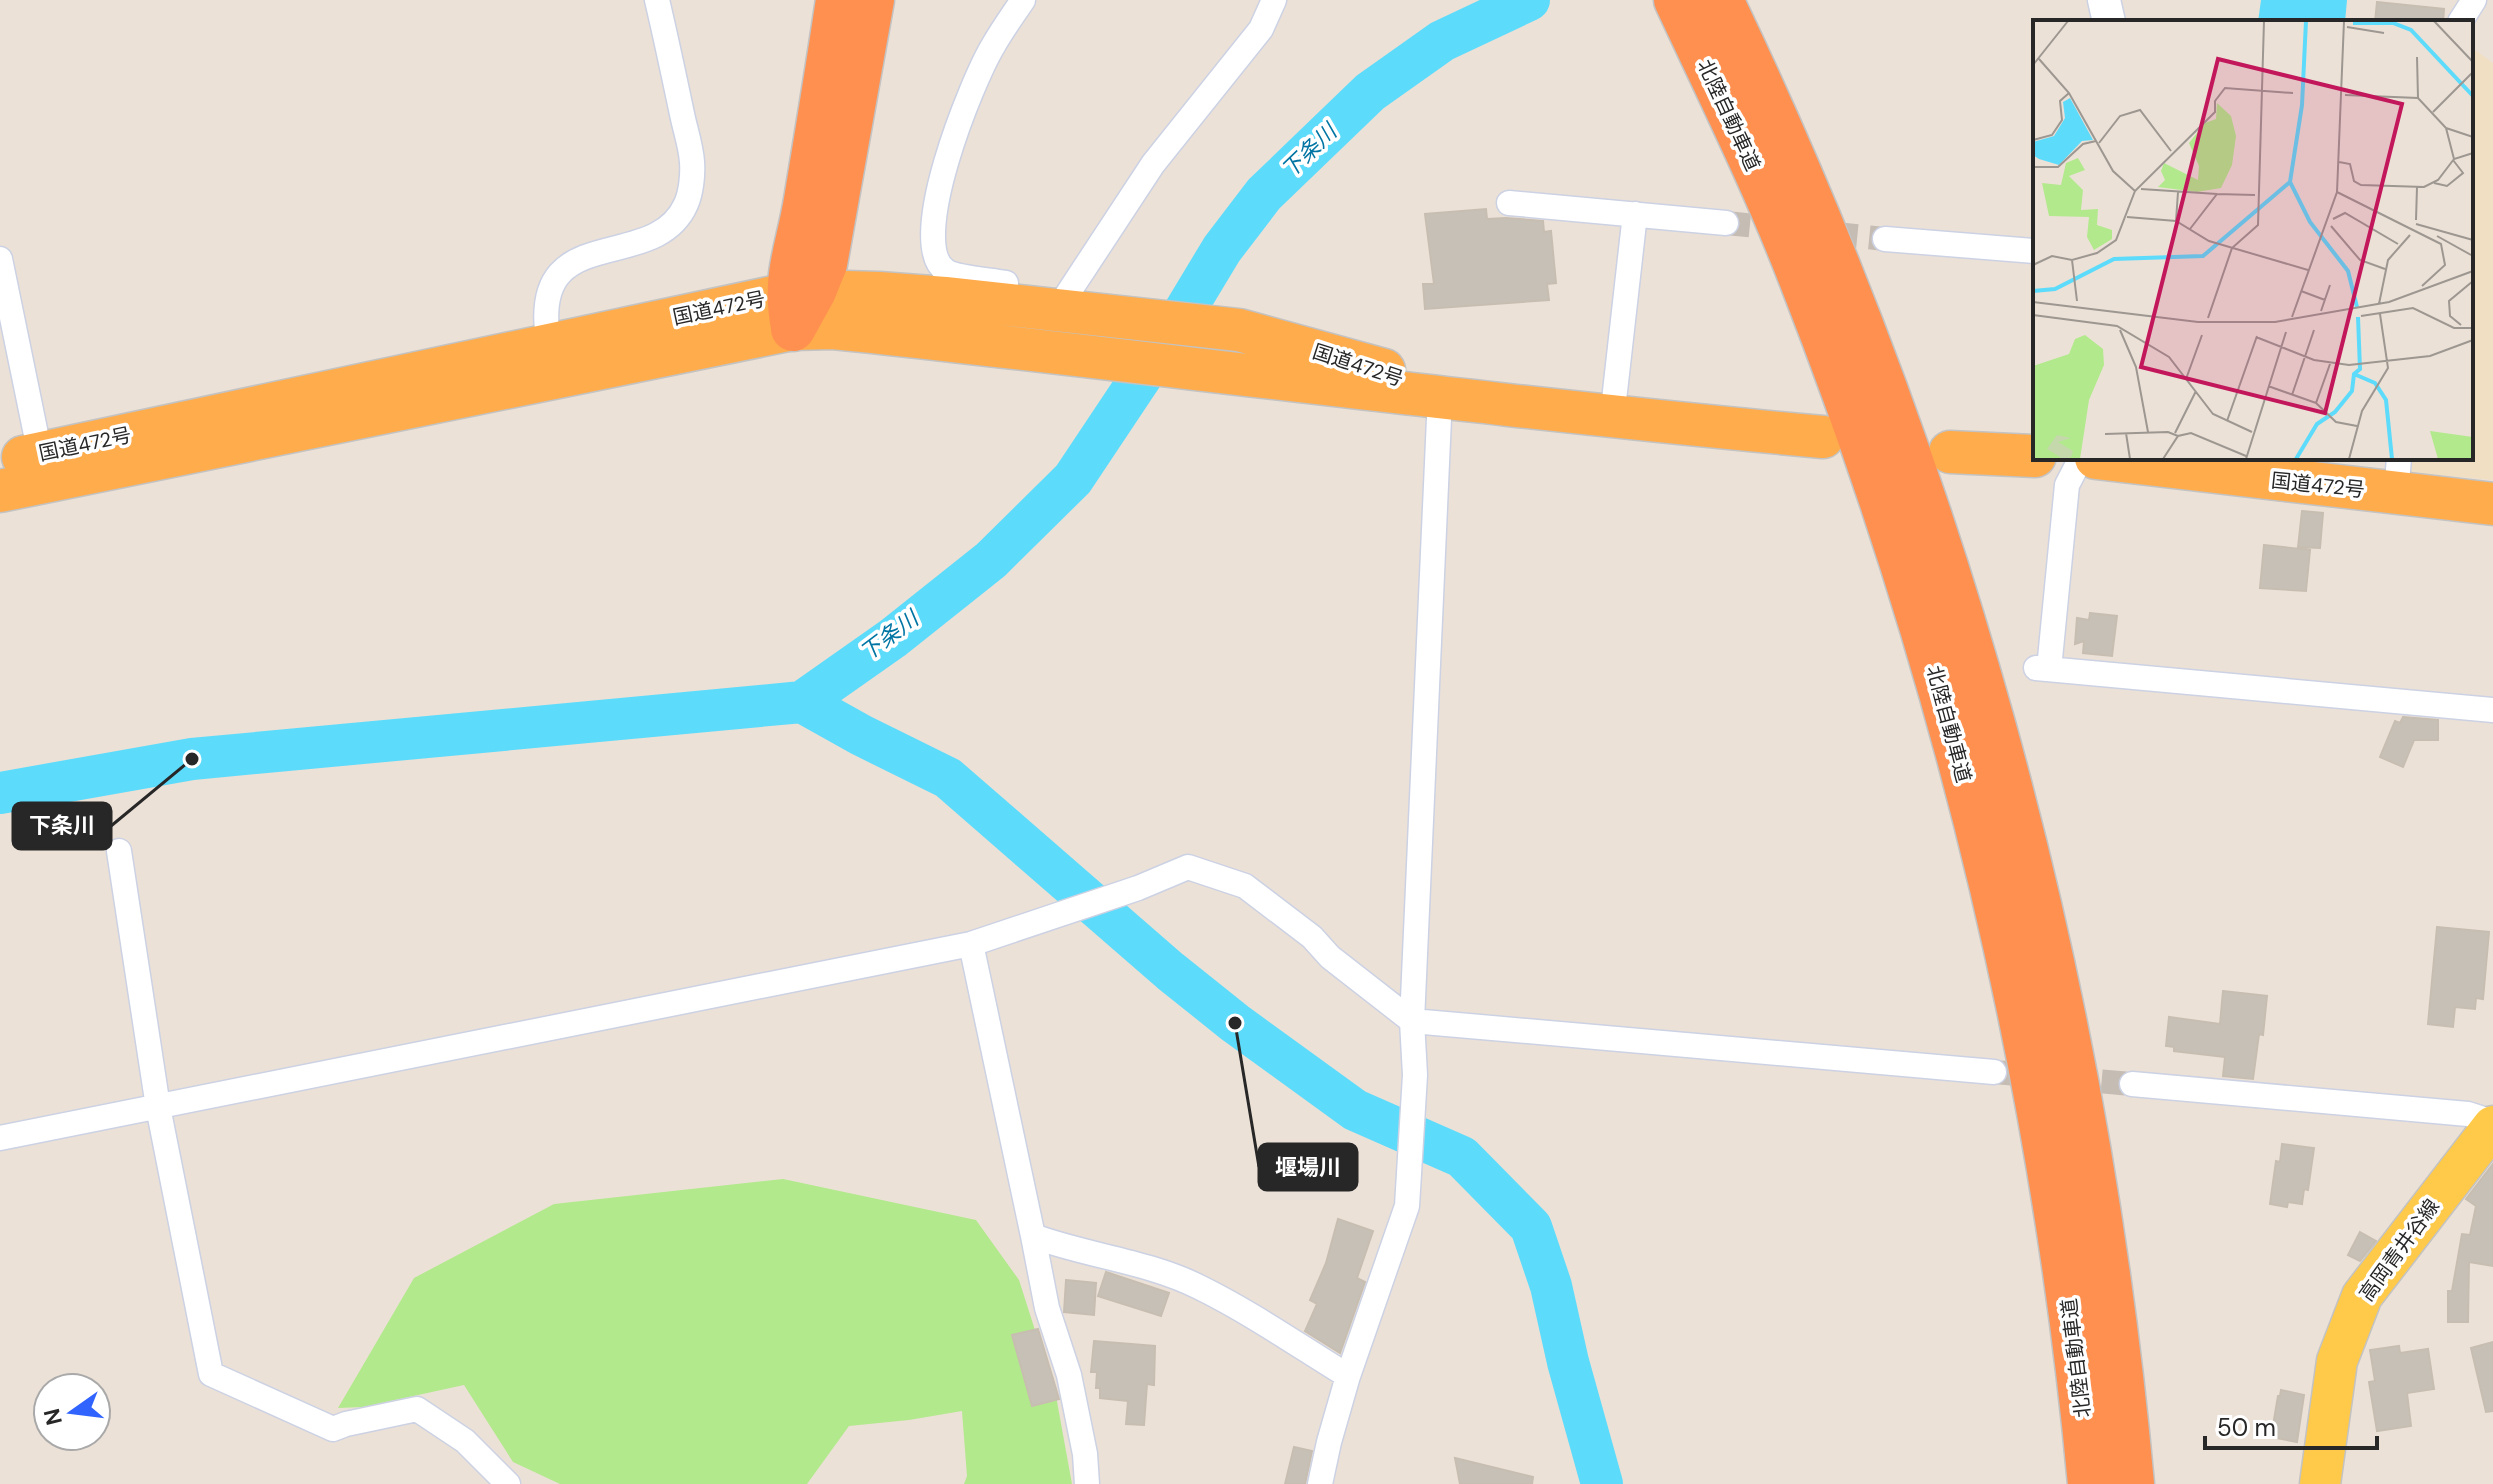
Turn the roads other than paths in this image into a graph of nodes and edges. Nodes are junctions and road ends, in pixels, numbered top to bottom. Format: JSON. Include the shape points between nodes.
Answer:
{"nodes":[{"id":1,"x":657,"y":0,"type":"edge"},
{"id":2,"x":838,"y":0,"type":"edge"},
{"id":3,"x":872,"y":0,"type":"edge"},
{"id":4,"x":1023,"y":0,"type":"edge"},
{"id":5,"x":1274,"y":0,"type":"edge"},
{"id":6,"x":1676,"y":0,"type":"edge"},
{"id":7,"x":1721,"y":0,"type":"edge"},
{"id":8,"x":1735,"y":0,"type":"edge"},
{"id":9,"x":2104,"y":0,"type":"edge"},
{"id":10,"x":2474,"y":1,"type":"edge"},
{"id":11,"x":2109,"y":20,"type":"edge"},
{"id":12,"x":2461,"y":20,"type":"edge"},
{"id":13,"x":1800,"y":159,"type":"junction"},
{"id":14,"x":1509,"y":203,"type":"dead end"},
{"id":15,"x":1635,"y":214,"type":"junction"},
{"id":16,"x":1726,"y":223,"type":"tunnel mouth"},
{"id":17,"x":1885,"y":239,"type":"tunnel mouth"},
{"id":18,"x":2033,"y":251,"type":"edge"},
{"id":19,"x":0,"y":259,"type":"edge"},
{"id":20,"x":1003,"y":304,"type":"junction"},
{"id":21,"x":799,"y":305,"type":"junction"},
{"id":22,"x":1075,"y":312,"type":"junction"},
{"id":23,"x":552,"y":360,"type":"junction"},
{"id":24,"x":1440,"y":396,"type":"junction"},
{"id":25,"x":1612,"y":418,"type":"junction"},
{"id":26,"x":1823,"y":437,"type":"dead end"},
{"id":27,"x":1950,"y":452,"type":"dead end"},
{"id":28,"x":40,"y":454,"type":"junction"},
{"id":29,"x":2033,"y":456,"type":"edge"},
{"id":30,"x":2080,"y":460,"type":"edge"},
{"id":31,"x":2130,"y":460,"type":"edge"},
{"id":32,"x":0,"y":462,"type":"edge"},
{"id":33,"x":2398,"y":476,"type":"edge"},
{"id":34,"x":0,"y":491,"type":"edge"},
{"id":35,"x":2493,"y":504,"type":"edge"},
{"id":36,"x":2493,"y":710,"type":"edge"},
{"id":37,"x":119,"y":851,"type":"dead end"},
{"id":38,"x":971,"y":944,"type":"junction"},
{"id":39,"x":1412,"y":1021,"type":"junction"},
{"id":40,"x":1994,"y":1072,"type":"tunnel mouth"},
{"id":41,"x":2132,"y":1084,"type":"tunnel mouth"},
{"id":42,"x":158,"y":1107,"type":"junction"},
{"id":43,"x":2493,"y":1124,"type":"edge"},
{"id":44,"x":0,"y":1138,"type":"edge"},
{"id":45,"x":1033,"y":1236,"type":"junction"},
{"id":46,"x":1348,"y":1376,"type":"junction"},
{"id":47,"x":508,"y":1484,"type":"edge"},
{"id":48,"x":1087,"y":1484,"type":"edge"},
{"id":49,"x":1320,"y":1484,"type":"edge"},
{"id":50,"x":2090,"y":1484,"type":"edge"},
{"id":51,"x":2132,"y":1484,"type":"edge"},
{"id":52,"x":2320,"y":1484,"type":"edge"}],
"edges":[{"from":1,"to":23,"type":"street","via":[[692,162],[685,205],[662,230],[574,263],[561,273],[546,298]]},
{"from":2,"to":21,"type":"highway","via":[[789,274]]},
{"from":3,"to":21,"type":"highway","via":[[825,264]]},
{"from":4,"to":20,"type":"street","via":[[991,48],[952,140],[932,225],[935,259],[947,273],[1006,283]]},
{"from":5,"to":22,"type":"street","via":[[1261,29],[1153,164]]},
{"from":6,"to":50,"type":"highway","name":"北陸自動車道","via":[[1803,282],[1942,694],[1980,837],[2045,1137]]},
{"from":7,"to":13,"type":"highway","name":"北陸自動車道"},
{"from":8,"to":13,"type":"highway"},
{"from":9,"to":11,"type":"street"},
{"from":10,"to":12,"type":"street"},
{"from":13,"to":51,"type":"highway","name":"北陸自動車道","via":[[1942,551],[2021,828],[2086,1143]]},
{"from":14,"to":15,"type":"street"},
{"from":15,"to":16,"type":"street"},
{"from":15,"to":25,"type":"street"},
{"from":17,"to":18,"type":"street"},
{"from":19,"to":28,"type":"street"},
{"from":20,"to":21,"type":"highway","name":"国道472号","via":[[879,293]]},
{"from":20,"to":22,"type":"highway","name":"国道472号"},
{"from":21,"to":23,"type":"highway","name":"国道472号"},
{"from":21,"to":24,"type":"highway","name":"国道472号","via":[[833,328]]},
{"from":22,"to":24,"type":"highway","name":"国道472号","via":[[1239,330],[1384,369]]},
{"from":23,"to":28,"type":"highway","name":"国道472号"},
{"from":23,"to":34,"type":"highway","name":"国道472号"},
{"from":24,"to":25,"type":"highway","name":"国道472号"},
{"from":24,"to":39,"type":"street"},
{"from":25,"to":26,"type":"highway","name":"国道472号"},
{"from":27,"to":29,"type":"highway"},
{"from":28,"to":32,"type":"highway","name":"国道472号"},
{"from":30,"to":36,"type":"street","via":[[2067,485],[2042,669]]},
{"from":31,"to":33,"type":"highway","name":"国道472号"},
{"from":33,"to":35,"type":"highway","name":"国道472号"},
{"from":37,"to":42,"type":"street"},
{"from":38,"to":39,"type":"street","via":[[1188,867],[1245,886]]},
{"from":38,"to":42,"type":"street"},
{"from":38,"to":45,"type":"street"},
{"from":39,"to":40,"type":"street"},
{"from":39,"to":46,"type":"street","via":[[1415,1075],[1407,1206]]},
{"from":41,"to":43,"type":"street","via":[[2468,1114]]},
{"from":42,"to":44,"type":"street"},
{"from":42,"to":47,"type":"street","via":[[211,1374],[333,1429],[417,1409],[465,1441]]},
{"from":43,"to":52,"type":"main road","name":"高岡青井谷線","via":[[2362,1296],[2337,1361]]},
{"from":45,"to":46,"type":"street","via":[[1198,1286]]},
{"from":45,"to":48,"type":"street","via":[[1047,1308],[1069,1375]]},
{"from":46,"to":49,"type":"street"}]}
